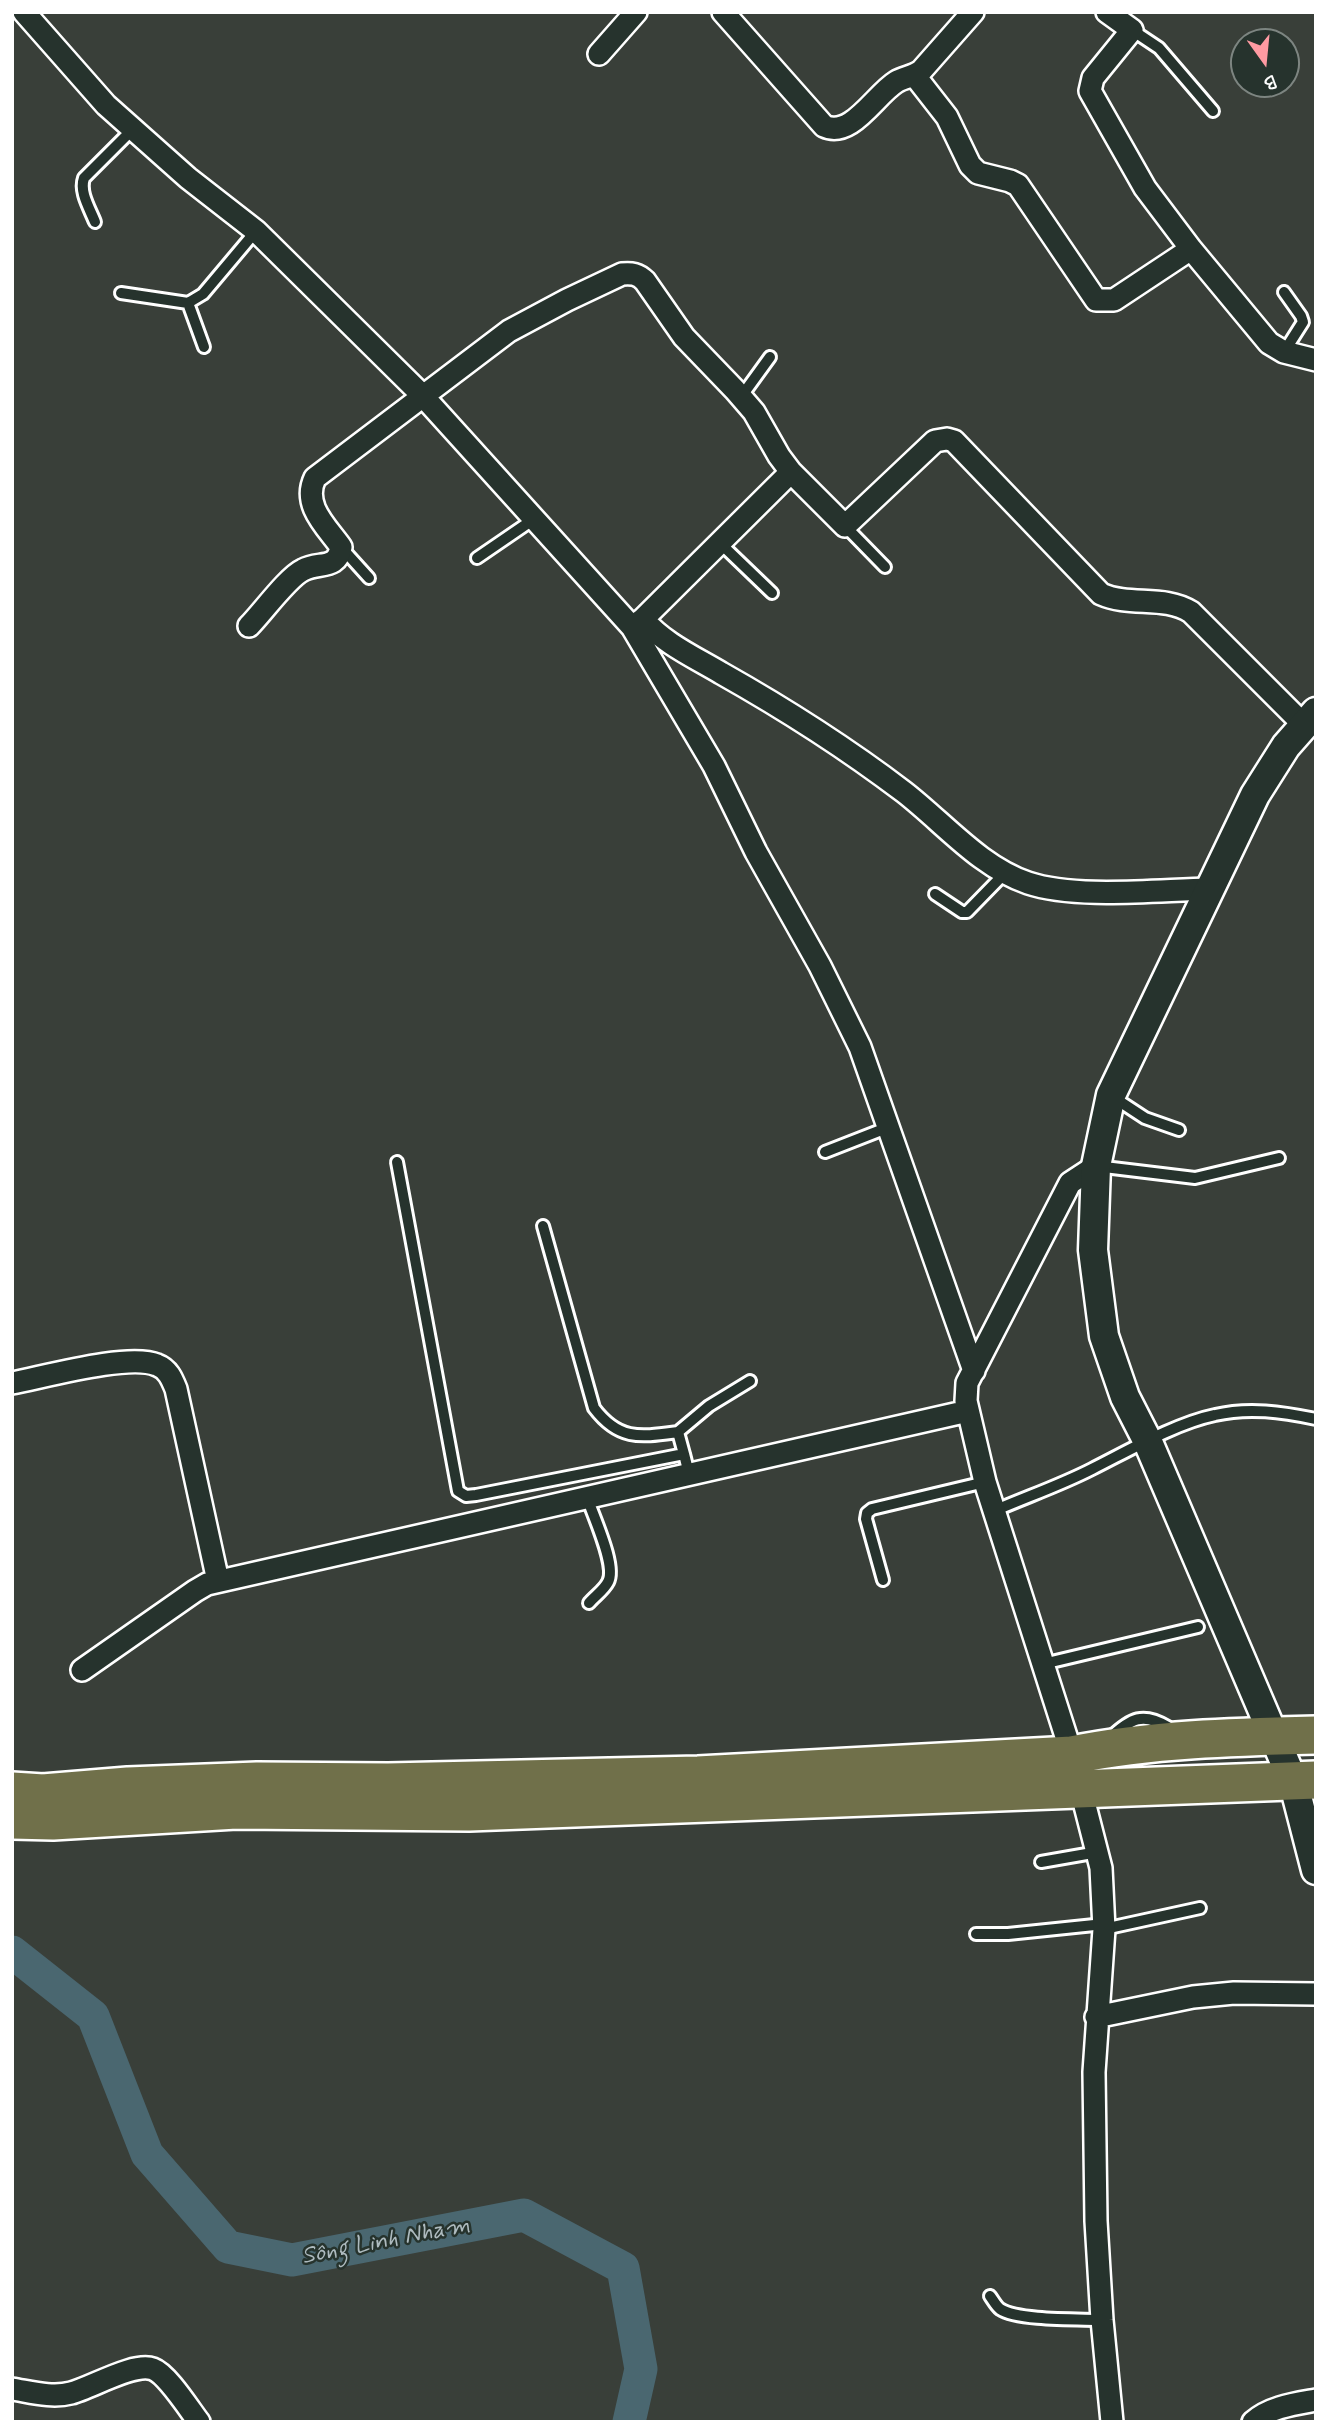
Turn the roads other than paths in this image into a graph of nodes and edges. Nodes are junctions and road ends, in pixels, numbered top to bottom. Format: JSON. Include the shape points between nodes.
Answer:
{"nodes":[{"id":1,"x":24,"y":12,"type":"edge"},
{"id":2,"x":636,"y":12,"type":"edge"},
{"id":3,"x":723,"y":12,"type":"edge"},
{"id":4,"x":973,"y":12,"type":"edge"},
{"id":5,"x":1123,"y":19,"type":"edge"},
{"id":6,"x":599,"y":54,"type":"dead end"},
{"id":7,"x":915,"y":76,"type":"junction"},
{"id":8,"x":1213,"y":111,"type":"dead end"},
{"id":9,"x":132,"y":130,"type":"junction"},
{"id":10,"x":95,"y":222,"type":"dead end"},
{"id":11,"x":256,"y":231,"type":"junction"},
{"id":12,"x":1191,"y":249,"type":"junction"},
{"id":13,"x":1283,"y":292,"type":"dead end"},
{"id":14,"x":121,"y":293,"type":"dead end"},
{"id":15,"x":188,"y":303,"type":"junction"},
{"id":16,"x":204,"y":347,"type":"dead end"},
{"id":17,"x":1284,"y":352,"type":"junction"},
{"id":18,"x":771,"y":357,"type":"dead end"},
{"id":19,"x":1316,"y":360,"type":"edge"},
{"id":20,"x":422,"y":395,"type":"junction"},
{"id":21,"x":741,"y":397,"type":"junction"},
{"id":22,"x":791,"y":471,"type":"junction"},
{"id":23,"x":534,"y":519,"type":"junction"},
{"id":24,"x":845,"y":526,"type":"junction"},
{"id":25,"x":720,"y":543,"type":"junction"},
{"id":26,"x":341,"y":547,"type":"junction"},
{"id":27,"x":477,"y":558,"type":"dead end"},
{"id":28,"x":885,"y":567,"type":"dead end"},
{"id":29,"x":369,"y":578,"type":"dead end"},
{"id":30,"x":772,"y":593,"type":"dead end"},
{"id":31,"x":637,"y":623,"type":"junction"},
{"id":32,"x":249,"y":626,"type":"dead end"},
{"id":33,"x":1310,"y":718,"type":"edge"},
{"id":34,"x":1005,"y":873,"type":"junction"},
{"id":35,"x":1209,"y":889,"type":"junction"},
{"id":36,"x":934,"y":894,"type":"dead end"},
{"id":37,"x":1111,"y":1095,"type":"junction"},
{"id":38,"x":889,"y":1127,"type":"junction"},
{"id":39,"x":1179,"y":1130,"type":"dead end"},
{"id":40,"x":825,"y":1152,"type":"dead end"},
{"id":41,"x":1279,"y":1158,"type":"dead end"},
{"id":42,"x":397,"y":1162,"type":"dead end"},
{"id":43,"x":1096,"y":1166,"type":"junction"},
{"id":44,"x":543,"y":1226,"type":"dead end"},
{"id":45,"x":974,"y":1371,"type":"junction"},
{"id":46,"x":750,"y":1381,"type":"dead end"},
{"id":47,"x":12,"y":1383,"type":"edge"},
{"id":48,"x":968,"y":1411,"type":"junction"},
{"id":49,"x":1316,"y":1419,"type":"edge"},
{"id":50,"x":678,"y":1432,"type":"junction"},
{"id":51,"x":1148,"y":1442,"type":"junction"},
{"id":52,"x":687,"y":1464,"type":"junction"},
{"id":53,"x":985,"y":1482,"type":"junction"},
{"id":54,"x":587,"y":1497,"type":"junction"},
{"id":55,"x":994,"y":1511,"type":"junction"},
{"id":56,"x":883,"y":1580,"type":"dead end"},
{"id":57,"x":218,"y":1581,"type":"junction"},
{"id":58,"x":589,"y":1603,"type":"dead end"},
{"id":59,"x":1198,"y":1627,"type":"dead end"},
{"id":60,"x":1043,"y":1664,"type":"junction"},
{"id":61,"x":82,"y":1670,"type":"dead end"},
{"id":62,"x":1168,"y":1727,"type":"dead end"},
{"id":63,"x":1316,"y":1735,"type":"edge"},
{"id":64,"x":1275,"y":1736,"type":"junction"},
{"id":65,"x":1077,"y":1772,"type":"junction"},
{"id":66,"x":1305,"y":1781,"type":"edge"},
{"id":67,"x":12,"y":1791,"type":"edge"},
{"id":68,"x":12,"y":1820,"type":"edge"},
{"id":69,"x":1098,"y":1852,"type":"junction"},
{"id":70,"x":1041,"y":1862,"type":"dead end"},
{"id":71,"x":1316,"y":1870,"type":"edge"},
{"id":72,"x":1200,"y":1908,"type":"dead end"},
{"id":73,"x":1104,"y":1927,"type":"junction"},
{"id":74,"x":976,"y":1934,"type":"dead end"},
{"id":75,"x":1316,"y":1994,"type":"edge"},
{"id":76,"x":1096,"y":2017,"type":"junction"},
{"id":77,"x":989,"y":2296,"type":"dead end"},
{"id":78,"x":1102,"y":2320,"type":"junction"},
{"id":79,"x":12,"y":2389,"type":"edge"},
{"id":80,"x":1316,"y":2400,"type":"edge"},
{"id":81,"x":198,"y":2422,"type":"edge"},
{"id":82,"x":1112,"y":2422,"type":"edge"},
{"id":83,"x":1253,"y":2422,"type":"edge"}],
"edges":[{"from":1,"to":9,"type":"street"},
{"from":2,"to":6,"type":"street"},
{"from":3,"to":7,"type":"street","via":[[829,128],[848,126],[893,84]]},
{"from":4,"to":7,"type":"street"},
{"from":5,"to":8,"type":"lane","via":[[1159,48]]},
{"from":5,"to":12,"type":"street","via":[[1090,91],[1145,188]]},
{"from":7,"to":12,"type":"street","via":[[947,117],[970,165],[978,173],[1018,185],[1096,300],[1114,300]]},
{"from":9,"to":10,"type":"lane","via":[[81,185]]},
{"from":9,"to":11,"type":"street"},
{"from":11,"to":15,"type":"lane","via":[[203,294]]},
{"from":11,"to":20,"type":"street"},
{"from":12,"to":17,"type":"street","via":[[1269,344]]},
{"from":13,"to":17,"type":"lane","via":[[1303,322]]},
{"from":14,"to":15,"type":"lane"},
{"from":15,"to":16,"type":"lane"},
{"from":17,"to":19,"type":"street"},
{"from":18,"to":21,"type":"lane"},
{"from":20,"to":21,"type":"street","via":[[524,322],[630,273],[645,281],[684,337]]},
{"from":20,"to":23,"type":"street"},
{"from":20,"to":26,"type":"street","via":[[315,478],[311,504]]},
{"from":21,"to":22,"type":"street"},
{"from":22,"to":24,"type":"street"},
{"from":22,"to":25,"type":"street"},
{"from":23,"to":27,"type":"lane"},
{"from":23,"to":31,"type":"street"},
{"from":24,"to":28,"type":"lane"},
{"from":24,"to":33,"type":"street","via":[[935,441],[954,441],[1101,594],[1114,600],[1181,606]]},
{"from":25,"to":30,"type":"lane"},
{"from":25,"to":31,"type":"street"},
{"from":26,"to":29,"type":"lane"},
{"from":26,"to":32,"type":"street","via":[[338,559],[297,574]]},
{"from":31,"to":34,"type":"street","via":[[837,744]]},
{"from":31,"to":38,"type":"street","via":[[830,985],[860,1047]]},
{"from":33,"to":35,"type":"street","via":[[1255,795]]},
{"from":34,"to":35,"type":"street","via":[[1028,883],[1069,890]]},
{"from":34,"to":36,"type":"lane","via":[[967,912]]},
{"from":35,"to":37,"type":"street"},
{"from":37,"to":39,"type":"lane","via":[[1145,1118]]},
{"from":37,"to":43,"type":"street"},
{"from":38,"to":40,"type":"lane"},
{"from":38,"to":45,"type":"street"},
{"from":41,"to":43,"type":"lane","via":[[1195,1178]]},
{"from":42,"to":52,"type":"lane","via":[[458,1491],[476,1495]]},
{"from":43,"to":45,"type":"street","via":[[1070,1183]]},
{"from":43,"to":51,"type":"street","via":[[1093,1250],[1104,1336],[1125,1397]]},
{"from":44,"to":50,"type":"lane","via":[[594,1408],[605,1422],[627,1434],[641,1437]]},
{"from":45,"to":48,"type":"street","via":[[967,1383]]},
{"from":46,"to":50,"type":"lane"},
{"from":47,"to":57,"type":"street","via":[[140,1361],[167,1372],[176,1390]]},
{"from":48,"to":52,"type":"street"},
{"from":48,"to":53,"type":"street"},
{"from":49,"to":51,"type":"lane","via":[[1238,1411],[1186,1424]]},
{"from":50,"to":52,"type":"lane"},
{"from":51,"to":55,"type":"lane"},
{"from":51,"to":64,"type":"street"},
{"from":52,"to":54,"type":"street"},
{"from":53,"to":55,"type":"street"},
{"from":53,"to":56,"type":"lane","via":[[867,1513]]},
{"from":54,"to":57,"type":"street"},
{"from":54,"to":58,"type":"lane","via":[[611,1574],[608,1584]]},
{"from":55,"to":60,"type":"street"},
{"from":57,"to":61,"type":"street","via":[[195,1591]]},
{"from":59,"to":60,"type":"lane"},
{"from":60,"to":65,"type":"street"},
{"from":62,"to":65,"type":"lane","via":[[1153,1718],[1125,1724]]},
{"from":63,"to":64,"type":"highway"},
{"from":64,"to":65,"type":"highway","via":[[1117,1746]]},
{"from":64,"to":66,"type":"street"},
{"from":65,"to":66,"type":"highway"},
{"from":65,"to":67,"type":"highway","via":[[257,1781]]},
{"from":65,"to":68,"type":"highway","via":[[469,1812],[236,1810]]},
{"from":65,"to":69,"type":"street"},
{"from":66,"to":71,"type":"street"},
{"from":69,"to":70,"type":"lane"},
{"from":69,"to":73,"type":"street"},
{"from":72,"to":73,"type":"lane"},
{"from":73,"to":74,"type":"lane"},
{"from":73,"to":76,"type":"street"},
{"from":75,"to":76,"type":"street","via":[[1193,1997]]},
{"from":76,"to":78,"type":"street","via":[[1096,2221]]},
{"from":77,"to":78,"type":"lane","via":[[1009,2313]]},
{"from":78,"to":82,"type":"street"},
{"from":79,"to":81,"type":"street","via":[[70,2393],[140,2368],[153,2369],[163,2375]]},
{"from":80,"to":83,"type":"street","via":[[1274,2410]]}]}
